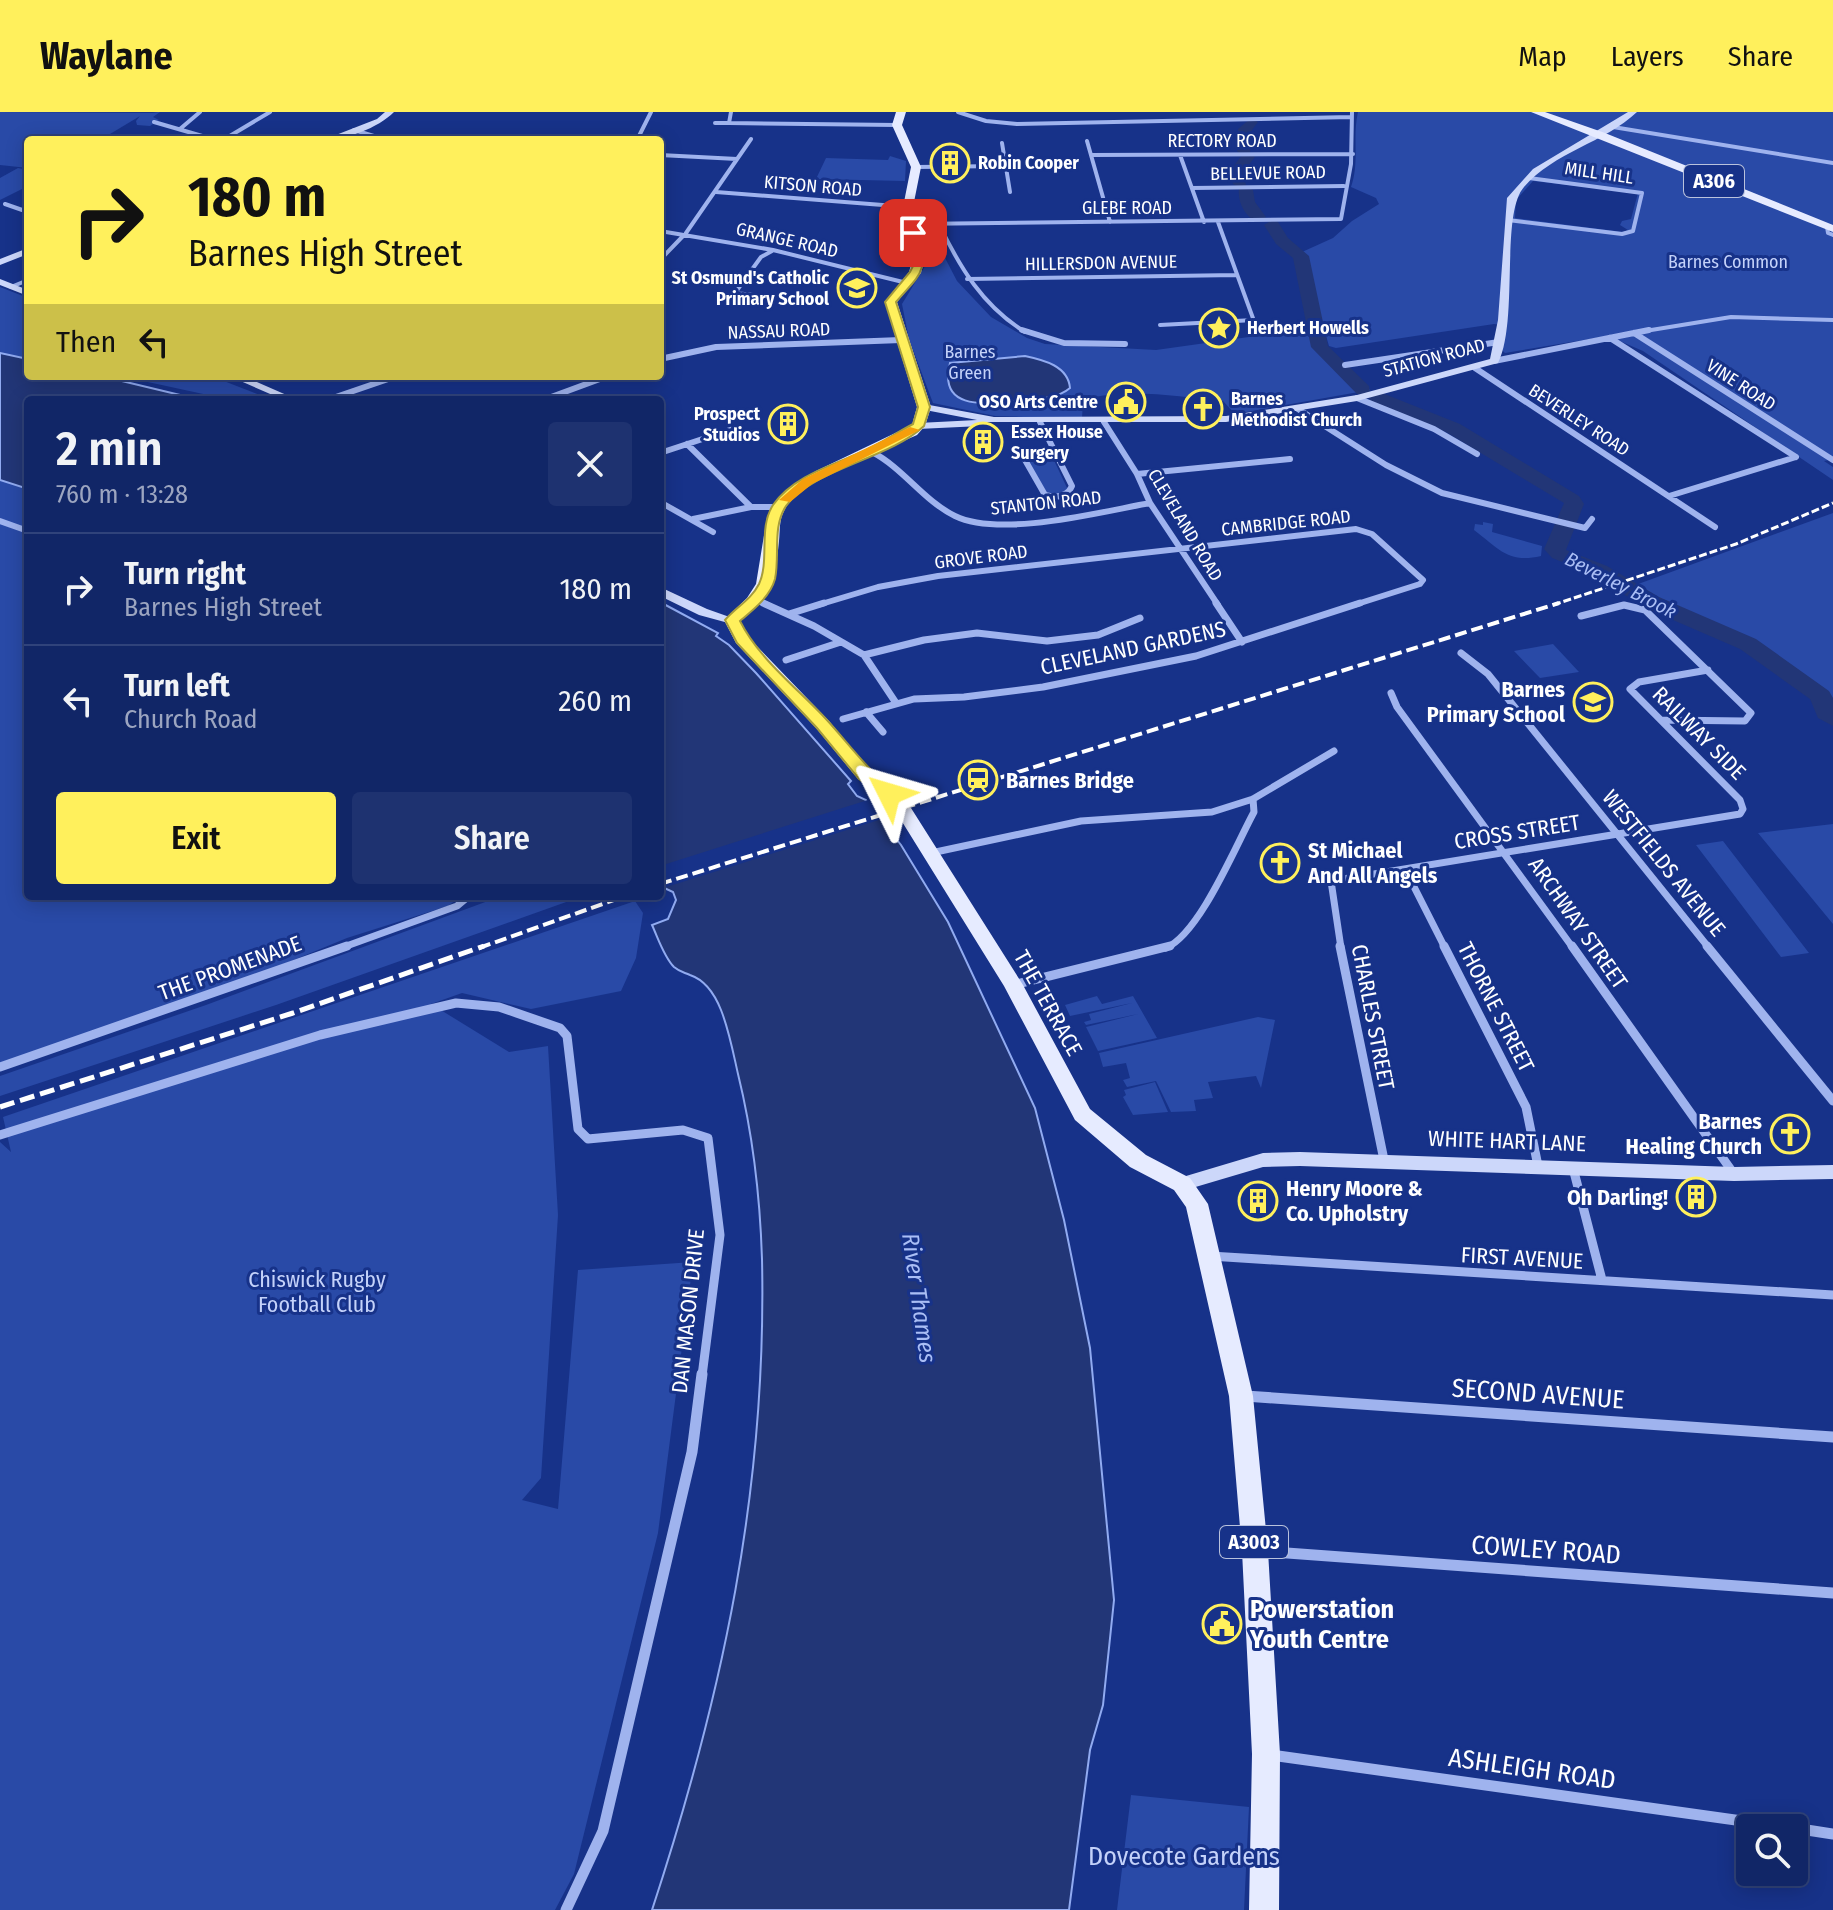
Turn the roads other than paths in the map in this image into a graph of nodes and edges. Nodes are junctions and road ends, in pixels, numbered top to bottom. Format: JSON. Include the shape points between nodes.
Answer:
{"nodes":[{"id":1,"x":200,"y":112,"type":"edge"},
{"id":2,"x":270,"y":112,"type":"edge"},
{"id":3,"x":390,"y":112,"type":"edge"},
{"id":4,"x":651,"y":112,"type":"edge"},
{"id":5,"x":731,"y":112,"type":"edge"},
{"id":6,"x":901,"y":112,"type":"edge"},
{"id":7,"x":958,"y":112,"type":"edge"},
{"id":8,"x":1536,"y":112,"type":"edge"},
{"id":9,"x":1633,"y":112,"type":"edge"},
{"id":10,"x":1352,"y":115,"type":"edge"},
{"id":11,"x":154,"y":122,"type":"dead end"},
{"id":12,"x":715,"y":123,"type":"dead end"},
{"id":13,"x":729,"y":123,"type":"junction"},
{"id":14,"x":897,"y":125,"type":"junction"},
{"id":15,"x":1613,"y":127,"type":"junction"},
{"id":16,"x":180,"y":129,"type":"junction"},
{"id":17,"x":354,"y":130,"type":"junction"},
{"id":18,"x":1601,"y":135,"type":"junction"},
{"id":19,"x":203,"y":136,"type":"edge"},
{"id":20,"x":230,"y":136,"type":"edge"},
{"id":21,"x":338,"y":136,"type":"edge"},
{"id":22,"x":374,"y":136,"type":"edge"},
{"id":23,"x":639,"y":136,"type":"edge"},
{"id":24,"x":751,"y":139,"type":"dead end"},
{"id":25,"x":1087,"y":141,"type":"dead end"},
{"id":26,"x":1002,"y":143,"type":"dead end"},
{"id":27,"x":1353,"y":154,"type":"junction"},
{"id":28,"x":664,"y":155,"type":"edge"},
{"id":29,"x":1091,"y":155,"type":"junction"},
{"id":30,"x":1180,"y":155,"type":"junction"},
{"id":31,"x":737,"y":159,"type":"junction"},
{"id":32,"x":1833,"y":163,"type":"edge"},
{"id":33,"x":1004,"y":166,"type":"junction"},
{"id":34,"x":916,"y":167,"type":"junction"},
{"id":35,"x":1529,"y":178,"type":"junction"},
{"id":36,"x":1344,"y":186,"type":"junction"},
{"id":37,"x":1192,"y":188,"type":"junction"},
{"id":38,"x":716,"y":192,"type":"junction"},
{"id":39,"x":1010,"y":192,"type":"dead end"},
{"id":40,"x":5,"y":204,"type":"dead end"},
{"id":41,"x":908,"y":207,"type":"junction"},
{"id":42,"x":24,"y":211,"type":"edge"},
{"id":43,"x":1508,"y":220,"type":"junction"},
{"id":44,"x":1110,"y":222,"type":"junction"},
{"id":45,"x":1204,"y":222,"type":"junction"},
{"id":46,"x":1218,"y":222,"type":"junction"},
{"id":47,"x":911,"y":224,"type":"junction"},
{"id":48,"x":939,"y":224,"type":"junction"},
{"id":49,"x":1831,"y":230,"type":"edge"},
{"id":50,"x":664,"y":231,"type":"edge"},
{"id":51,"x":685,"y":234,"type":"junction"},
{"id":52,"x":773,"y":250,"type":"junction"},
{"id":53,"x":24,"y":253,"type":"edge"},
{"id":54,"x":664,"y":256,"type":"edge"},
{"id":55,"x":0,"y":262,"type":"edge"},
{"id":56,"x":1237,"y":275,"type":"junction"},
{"id":57,"x":967,"y":279,"type":"junction"},
{"id":58,"x":0,"y":282,"type":"edge"},
{"id":59,"x":24,"y":282,"type":"edge"},
{"id":60,"x":907,"y":283,"type":"junction"},
{"id":61,"x":11,"y":287,"type":"junction"},
{"id":62,"x":24,"y":292,"type":"edge"},
{"id":63,"x":763,"y":296,"type":"dead end"},
{"id":64,"x":1254,"y":320,"type":"junction"},
{"id":65,"x":1833,"y":320,"type":"edge"},
{"id":66,"x":1160,"y":325,"type":"dead end"},
{"id":67,"x":1258,"y":332,"type":"dead end"},
{"id":68,"x":1633,"y":332,"type":"junction"},
{"id":69,"x":1610,"y":338,"type":"junction"},
{"id":70,"x":901,"y":340,"type":"junction"},
{"id":71,"x":1499,"y":342,"type":"junction"},
{"id":72,"x":1125,"y":344,"type":"dead end"},
{"id":73,"x":664,"y":358,"type":"edge"},
{"id":74,"x":1494,"y":361,"type":"junction"},
{"id":75,"x":1345,"y":365,"type":"dead end"},
{"id":76,"x":1475,"y":368,"type":"junction"},
{"id":77,"x":244,"y":380,"type":"edge"},
{"id":78,"x":385,"y":380,"type":"edge"},
{"id":79,"x":597,"y":380,"type":"edge"},
{"id":80,"x":283,"y":396,"type":"edge"},
{"id":81,"x":339,"y":396,"type":"edge"},
{"id":82,"x":554,"y":396,"type":"edge"},
{"id":83,"x":1357,"y":398,"type":"junction"},
{"id":84,"x":924,"y":407,"type":"junction"},
{"id":85,"x":1298,"y":409,"type":"junction"},
{"id":86,"x":969,"y":420,"type":"junction"},
{"id":87,"x":1040,"y":422,"type":"junction"},
{"id":88,"x":1104,"y":422,"type":"junction"},
{"id":89,"x":918,"y":426,"type":"junction"},
{"id":90,"x":733,"y":429,"type":"dead end"},
{"id":91,"x":687,"y":444,"type":"junction"},
{"id":92,"x":664,"y":452,"type":"edge"},
{"id":93,"x":872,"y":452,"type":"junction"},
{"id":94,"x":1054,"y":452,"type":"junction"},
{"id":95,"x":1477,"y":454,"type":"dead end"},
{"id":96,"x":1290,"y":459,"type":"dead end"},
{"id":97,"x":1833,"y":460,"type":"edge"},
{"id":98,"x":1137,"y":474,"type":"junction"},
{"id":99,"x":1669,"y":496,"type":"junction"},
{"id":100,"x":1150,"y":503,"type":"junction"},
{"id":101,"x":664,"y":504,"type":"edge"},
{"id":102,"x":751,"y":507,"type":"junction"},
{"id":103,"x":778,"y":507,"type":"junction"},
{"id":104,"x":693,"y":519,"type":"junction"},
{"id":105,"x":1592,"y":519,"type":"dead end"},
{"id":106,"x":0,"y":521,"type":"edge"},
{"id":107,"x":1715,"y":527,"type":"dead end"},
{"id":108,"x":24,"y":530,"type":"edge"},
{"id":109,"x":713,"y":532,"type":"dead end"},
{"id":110,"x":1180,"y":548,"type":"junction"},
{"id":111,"x":1423,"y":580,"type":"joint"},
{"id":112,"x":664,"y":593,"type":"edge"},
{"id":113,"x":756,"y":600,"type":"junction"},
{"id":114,"x":789,"y":614,"type":"junction"},
{"id":115,"x":1581,"y":616,"type":"dead end"},
{"id":116,"x":1140,"y":618,"type":"dead end"},
{"id":117,"x":732,"y":620,"type":"junction"},
{"id":118,"x":841,"y":642,"type":"junction"},
{"id":119,"x":1242,"y":642,"type":"junction"},
{"id":120,"x":1461,"y":653,"type":"dead end"},
{"id":121,"x":864,"y":655,"type":"junction"},
{"id":122,"x":786,"y":660,"type":"dead end"},
{"id":123,"x":1708,"y":670,"type":"junction"},
{"id":124,"x":1391,"y":693,"type":"dead end"},
{"id":125,"x":896,"y":703,"type":"junction"},
{"id":126,"x":866,"y":712,"type":"junction"},
{"id":127,"x":843,"y":719,"type":"dead end"},
{"id":128,"x":1662,"y":720,"type":"junction"},
{"id":129,"x":883,"y":732,"type":"dead end"},
{"id":130,"x":1334,"y":751,"type":"dead end"},
{"id":131,"x":889,"y":794,"type":"tunnel mouth"},
{"id":132,"x":1253,"y":799,"type":"junction"},
{"id":133,"x":1740,"y":800,"type":"joint"},
{"id":134,"x":905,"y":812,"type":"tunnel mouth"},
{"id":135,"x":1617,"y":834,"type":"junction"},
{"id":136,"x":931,"y":853,"type":"junction"},
{"id":137,"x":1506,"y":853,"type":"junction"},
{"id":138,"x":1405,"y":869,"type":"junction"},
{"id":139,"x":1331,"y":881,"type":"joint"},
{"id":140,"x":464,"y":900,"type":"edge"},
{"id":141,"x":1013,"y":985,"type":"junction"},
{"id":142,"x":0,"y":1067,"type":"edge"},
{"id":143,"x":1833,"y":1101,"type":"edge"},
{"id":144,"x":0,"y":1135,"type":"edge"},
{"id":145,"x":1384,"y":1160,"type":"junction"},
{"id":146,"x":1538,"y":1166,"type":"junction"},
{"id":147,"x":1573,"y":1168,"type":"junction"},
{"id":148,"x":1833,"y":1172,"type":"edge"},
{"id":149,"x":1734,"y":1174,"type":"junction"},
{"id":150,"x":1182,"y":1184,"type":"junction"},
{"id":151,"x":1210,"y":1256,"type":"junction"},
{"id":152,"x":1602,"y":1280,"type":"junction"},
{"id":153,"x":1833,"y":1295,"type":"edge"},
{"id":154,"x":1241,"y":1396,"type":"junction"},
{"id":155,"x":1833,"y":1437,"type":"edge"},
{"id":156,"x":1255,"y":1551,"type":"junction"},
{"id":157,"x":1833,"y":1593,"type":"edge"},
{"id":158,"x":1266,"y":1754,"type":"junction"},
{"id":159,"x":1736,"y":1820,"type":"edge"},
{"id":160,"x":1808,"y":1830,"type":"edge"},
{"id":161,"x":1833,"y":1834,"type":"edge"},
{"id":162,"x":566,"y":1910,"type":"edge"},
{"id":163,"x":1264,"y":1910,"type":"edge"}],
"edges":[{"from":1,"to":16,"type":"street"},
{"from":2,"to":20,"type":"street"},
{"from":3,"to":17,"type":"main road"},
{"from":4,"to":23,"type":"street"},
{"from":5,"to":13,"type":"street"},
{"from":6,"to":14,"type":"main road"},
{"from":7,"to":10,"type":"street","via":[[1017,124]]},
{"from":8,"to":18,"type":"main road","number":"A306"},
{"from":9,"to":15,"type":"main road"},
{"from":10,"to":27,"type":"street","via":[[1348,133]]},
{"from":11,"to":16,"type":"street"},
{"from":12,"to":13,"type":"street"},
{"from":13,"to":14,"type":"street"},
{"from":14,"to":34,"type":"main road"},
{"from":15,"to":18,"type":"main road"},
{"from":15,"to":32,"type":"street"},
{"from":16,"to":19,"type":"street"},
{"from":17,"to":21,"type":"main road"},
{"from":17,"to":22,"type":"street"},
{"from":18,"to":35,"type":"main road"},
{"from":18,"to":49,"type":"main road","number":"A306"},
{"from":24,"to":31,"type":"street"},
{"from":25,"to":29,"type":"street"},
{"from":26,"to":33,"type":"street"},
{"from":27,"to":30,"type":"street","name":"RECTORY ROAD"},
{"from":27,"to":36,"type":"street"},
{"from":28,"to":31,"type":"street"},
{"from":29,"to":30,"type":"street","name":"RECTORY ROAD"},
{"from":29,"to":44,"type":"street"},
{"from":30,"to":37,"type":"street"},
{"from":31,"to":38,"type":"street"},
{"from":33,"to":34,"type":"street"},
{"from":33,"to":39,"type":"street"},
{"from":34,"to":41,"type":"main road"},
{"from":35,"to":43,"type":"main road","via":[[1511,198]]},
{"from":35,"to":43,"type":"street","name":"MILL HILL","via":[[1642,193],[1633,231]]},
{"from":36,"to":37,"type":"street","name":"BELLEVUE ROAD"},
{"from":36,"to":46,"type":"street","name":"GLEBE ROAD","via":[[1337,220]]},
{"from":37,"to":45,"type":"street"},
{"from":38,"to":41,"type":"street","name":"KITSON ROAD"},
{"from":38,"to":51,"type":"street"},
{"from":40,"to":42,"type":"street"},
{"from":41,"to":47,"type":"main road"},
{"from":43,"to":71,"type":"main road"},
{"from":44,"to":45,"type":"street","name":"GLEBE ROAD"},
{"from":44,"to":48,"type":"street","name":"GLEBE ROAD"},
{"from":45,"to":46,"type":"street","name":"GLEBE ROAD"},
{"from":46,"to":56,"type":"street"},
{"from":47,"to":48,"type":"street","name":"GLEBE ROAD"},
{"from":47,"to":60,"type":"main road","via":[[920,262]]},
{"from":48,"to":57,"type":"street"},
{"from":50,"to":51,"type":"street","name":"GRANGE ROAD"},
{"from":51,"to":52,"type":"street","name":"GRANGE ROAD"},
{"from":51,"to":54,"type":"street"},
{"from":52,"to":60,"type":"street","name":"GRANGE ROAD"},
{"from":52,"to":63,"type":"street","via":[[761,257],[735,293]]},
{"from":53,"to":55,"type":"main road"},
{"from":56,"to":57,"type":"street","name":"HILLERSDON AVENUE"},
{"from":56,"to":64,"type":"street"},
{"from":57,"to":72,"type":"street","via":[[1000,314],[1038,337]]},
{"from":58,"to":61,"type":"main road"},
{"from":59,"to":61,"type":"street"},
{"from":60,"to":70,"type":"main road","via":[[891,302]]},
{"from":61,"to":62,"type":"main road"},
{"from":64,"to":66,"type":"street"},
{"from":64,"to":67,"type":"street"},
{"from":65,"to":68,"type":"street","name":"STATION ROAD","via":[[1731,317]]},
{"from":68,"to":69,"type":"street","name":"STATION ROAD"},
{"from":68,"to":97,"type":"street","name":"VINE ROAD"},
{"from":69,"to":74,"type":"street","name":"STATION ROAD"},
{"from":69,"to":99,"type":"street","via":[[1796,457]]},
{"from":70,"to":73,"type":"street","name":"NASSAU ROAD","via":[[716,347]]},
{"from":70,"to":84,"type":"main road"},
{"from":71,"to":74,"type":"main road"},
{"from":71,"to":75,"type":"street"},
{"from":74,"to":76,"type":"main road","name":"STATION ROAD"},
{"from":76,"to":83,"type":"main road","name":"STATION ROAD"},
{"from":76,"to":99,"type":"street","name":"BEVERLEY ROAD"},
{"from":77,"to":80,"type":"main road"},
{"from":78,"to":81,"type":"street"},
{"from":79,"to":82,"type":"street"},
{"from":83,"to":85,"type":"main road","name":"STATION ROAD"},
{"from":83,"to":95,"type":"street","via":[[1422,423]]},
{"from":84,"to":86,"type":"main road","name":"STATION ROAD"},
{"from":84,"to":89,"type":"main road"},
{"from":85,"to":88,"type":"main road","name":"STATION ROAD","via":[[1226,419]]},
{"from":85,"to":105,"type":"street","via":[[1428,487],[1584,531]]},
{"from":86,"to":87,"type":"main road","name":"STATION ROAD"},
{"from":86,"to":89,"type":"main road","name":"STATION ROAD"},
{"from":87,"to":88,"type":"main road","name":"STATION ROAD"},
{"from":87,"to":94,"type":"street"},
{"from":88,"to":98,"type":"street","name":"CLEVELAND ROAD"},
{"from":89,"to":93,"type":"main road"},
{"from":90,"to":91,"type":"street"},
{"from":91,"to":92,"type":"street"},
{"from":91,"to":102,"type":"street"},
{"from":93,"to":100,"type":"street","name":"STANTON ROAD","via":[[953,515],[980,523],[1050,519]]},
{"from":93,"to":103,"type":"main road","via":[[807,481]]},
{"from":94,"to":94,"type":"street","via":[[1072,486],[1056,497],[1045,495],[1025,460]]},
{"from":96,"to":98,"type":"street"},
{"from":98,"to":100,"type":"street","name":"CLEVELAND ROAD"},
{"from":99,"to":107,"type":"street","name":"BEVERLEY ROAD"},
{"from":100,"to":110,"type":"street","name":"CLEVELAND ROAD"},
{"from":101,"to":104,"type":"street"},
{"from":102,"to":103,"type":"street"},
{"from":102,"to":104,"type":"street"},
{"from":103,"to":113,"type":"main road","via":[[768,581]]},
{"from":104,"to":109,"type":"street"},
{"from":106,"to":108,"type":"street"},
{"from":110,"to":111,"type":"street","name":"CAMBRIDGE ROAD","via":[[1362,529]]},
{"from":110,"to":114,"type":"street","name":"GROVE ROAD","via":[[938,576],[878,587]]},
{"from":110,"to":119,"type":"street","name":"CLEVELAND ROAD"},
{"from":111,"to":119,"type":"street","name":"CLEVELAND GARDENS"},
{"from":112,"to":117,"type":"main road"},
{"from":113,"to":114,"type":"street"},
{"from":113,"to":117,"type":"main road"},
{"from":114,"to":118,"type":"street"},
{"from":115,"to":123,"type":"street","via":[[1624,605],[1639,607]]},
{"from":116,"to":121,"type":"street","via":[[1098,635],[1047,641],[977,633]]},
{"from":117,"to":131,"type":"main road","via":[[742,640],[864,775]]},
{"from":118,"to":121,"type":"street"},
{"from":118,"to":122,"type":"street"},
{"from":119,"to":125,"type":"street","name":"CLEVELAND GARDENS","via":[[1043,687]]},
{"from":120,"to":135,"type":"street","name":"WESTFIELDS AVENUE","via":[[1488,674]]},
{"from":121,"to":125,"type":"street"},
{"from":123,"to":128,"type":"street","name":"RAILWAY SIDE","via":[[1631,686]]},
{"from":123,"to":128,"type":"street","via":[[1749,710],[1749,720]]},
{"from":124,"to":137,"type":"street","name":"ARCHWAY STREET"},
{"from":125,"to":126,"type":"street","name":"CLEVELAND GARDENS"},
{"from":126,"to":127,"type":"street","name":"CLEVELAND GARDENS"},
{"from":126,"to":129,"type":"street"},
{"from":128,"to":133,"type":"street","name":"RAILWAY SIDE"},
{"from":130,"to":132,"type":"street"},
{"from":132,"to":136,"type":"street","via":[[1193,815],[1081,821]]},
{"from":132,"to":141,"type":"street","via":[[1254,812],[1195,923],[1179,942]]},
{"from":133,"to":135,"type":"street","name":"CROSS STREET","via":[[1740,814]]},
{"from":134,"to":136,"type":"main road","name":"THE TERRACE"},
{"from":135,"to":137,"type":"street","name":"CROSS STREET"},
{"from":135,"to":143,"type":"street","name":"WESTFIELDS AVENUE"},
{"from":136,"to":141,"type":"main road","name":"THE TERRACE"},
{"from":137,"to":138,"type":"street","name":"CROSS STREET"},
{"from":137,"to":149,"type":"street","name":"ARCHWAY STREET"},
{"from":138,"to":139,"type":"street","name":"CROSS STREET"},
{"from":138,"to":146,"type":"street","name":"THORNE STREET","via":[[1526,1107]]},
{"from":139,"to":145,"type":"street","name":"CHARLES STREET"},
{"from":140,"to":142,"type":"street","name":"THE PROMENADE"},
{"from":141,"to":150,"type":"main road","name":"THE TERRACE","via":[[1082,1114],[1138,1161]]},
{"from":144,"to":162,"type":"street","name":"DAN MASON DRIVE","via":[[320,1035],[456,1003],[499,1007],[560,1028],[567,1036],[578,1129],[588,1139],[684,1130],[708,1138],[720,1235],[692,1452],[603,1831]]},
{"from":145,"to":146,"type":"main road","name":"WHITE HART LANE"},
{"from":145,"to":150,"type":"main road","name":"WHITE HART LANE","via":[[1263,1160]]},
{"from":146,"to":147,"type":"main road","name":"WHITE HART LANE"},
{"from":147,"to":149,"type":"main road","name":"WHITE HART LANE"},
{"from":147,"to":152,"type":"street"},
{"from":148,"to":149,"type":"main road","name":"WHITE HART LANE"},
{"from":150,"to":151,"type":"main road","number":"A3003","via":[[1197,1204]]},
{"from":151,"to":152,"type":"street","name":"FIRST AVENUE"},
{"from":151,"to":154,"type":"main road","number":"A3003"},
{"from":152,"to":153,"type":"street","name":"FIRST AVENUE"},
{"from":154,"to":155,"type":"street","name":"SECOND AVENUE"},
{"from":154,"to":156,"type":"main road","number":"A3003"},
{"from":156,"to":157,"type":"street","name":"COWLEY ROAD"},
{"from":156,"to":158,"type":"main road","number":"A3003"},
{"from":158,"to":159,"type":"street","name":"ASHLEIGH ROAD"},
{"from":158,"to":163,"type":"main road","number":"A3003"},
{"from":160,"to":161,"type":"street","name":"ASHLEIGH ROAD"}]}
